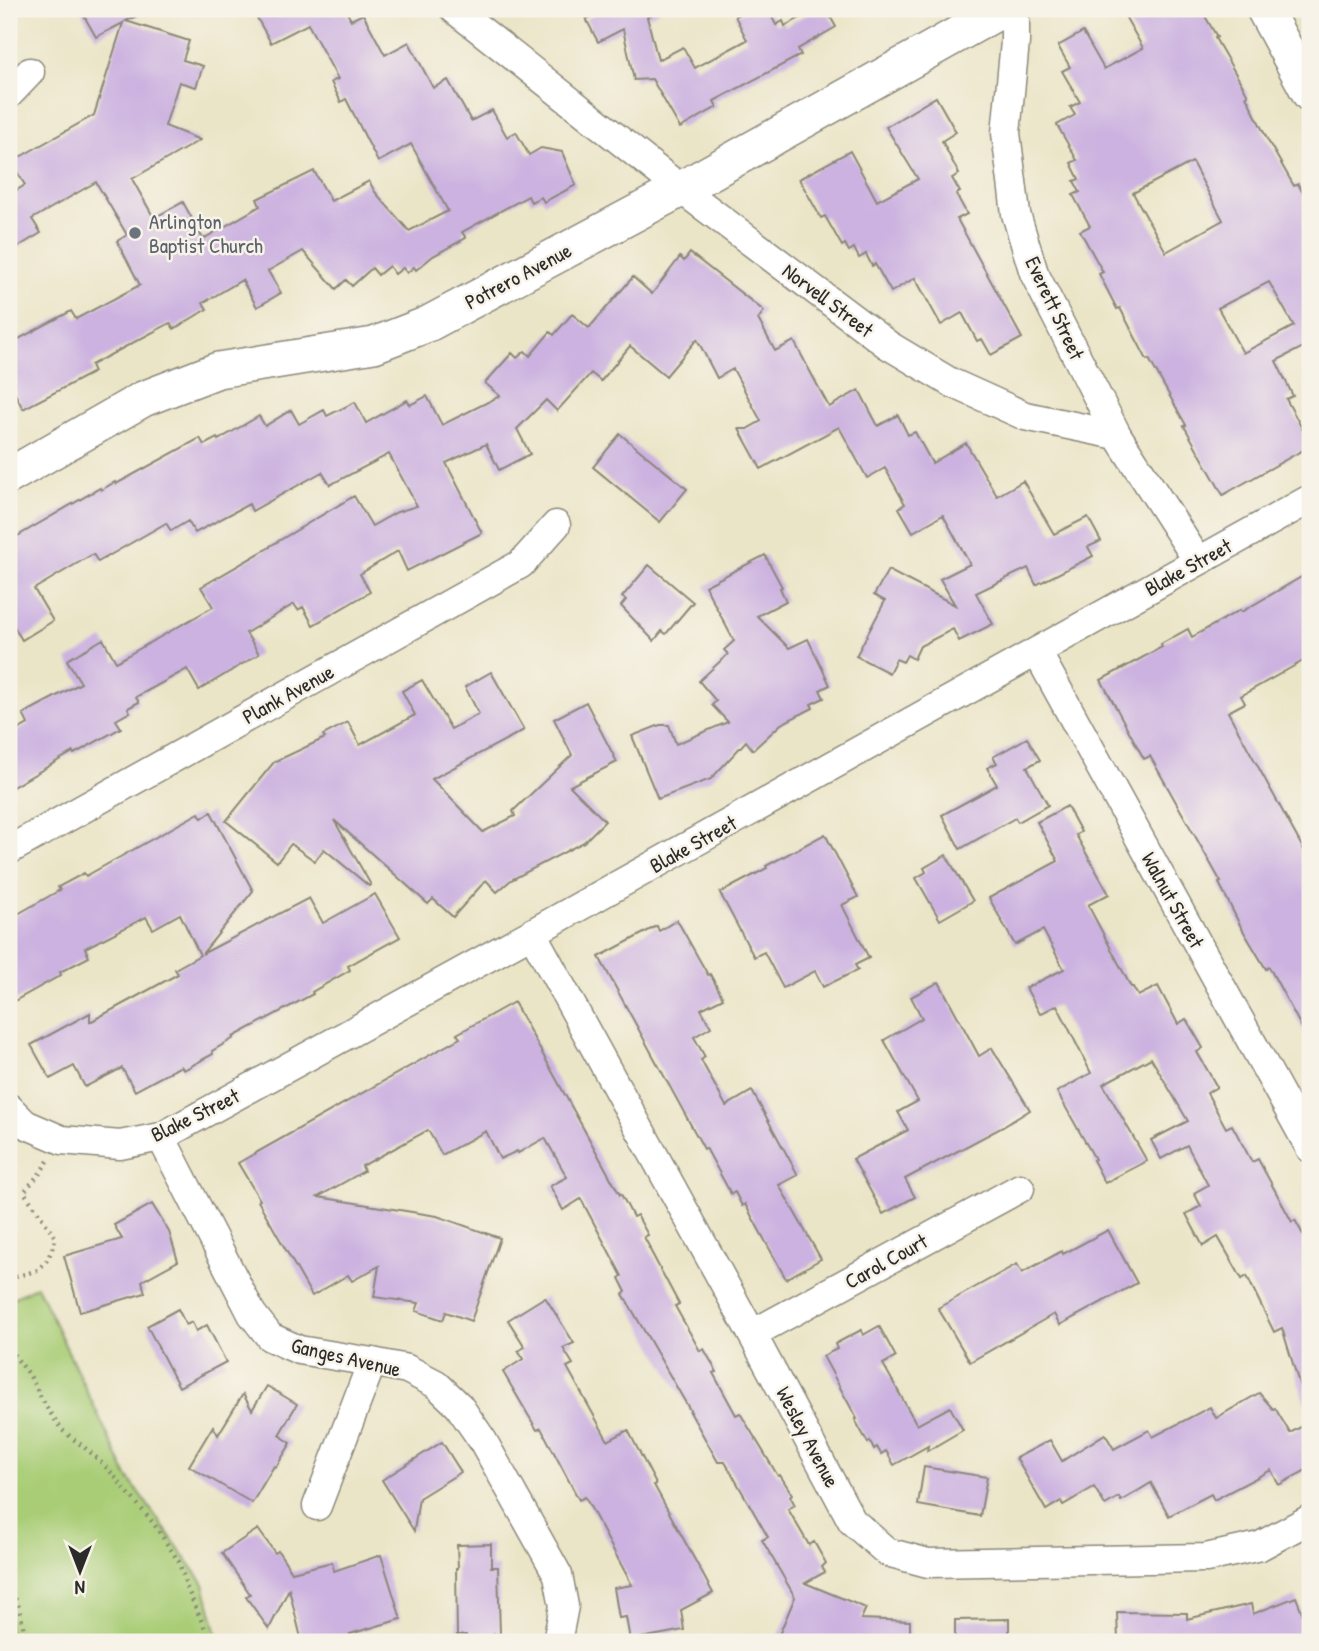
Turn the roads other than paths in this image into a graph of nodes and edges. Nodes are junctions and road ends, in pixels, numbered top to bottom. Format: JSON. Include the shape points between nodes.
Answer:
{"nodes":[{"id":1,"x":454,"y":9,"type":"edge"},
{"id":2,"x":1003,"y":9,"type":"edge"},
{"id":3,"x":1015,"y":9,"type":"edge"},
{"id":4,"x":1264,"y":9,"type":"edge"},
{"id":5,"x":30,"y":72,"type":"dead end"},
{"id":6,"x":9,"y":94,"type":"edge"},
{"id":7,"x":1310,"y":94,"type":"edge"},
{"id":8,"x":681,"y":189,"type":"junction"},
{"id":9,"x":1117,"y":435,"type":"junction"},
{"id":10,"x":9,"y":476,"type":"edge"},
{"id":11,"x":1310,"y":499,"type":"edge"},
{"id":12,"x":556,"y":525,"type":"dead end"},
{"id":13,"x":1198,"y":561,"type":"junction"},
{"id":14,"x":1037,"y":652,"type":"junction"},
{"id":15,"x":9,"y":850,"type":"edge"},
{"id":16,"x":532,"y":933,"type":"junction"},
{"id":17,"x":9,"y":1108,"type":"edge"},
{"id":18,"x":161,"y":1137,"type":"junction"},
{"id":19,"x":1310,"y":1148,"type":"edge"},
{"id":20,"x":1020,"y":1188,"type":"dead end"},
{"id":21,"x":752,"y":1334,"type":"junction"},
{"id":22,"x":373,"y":1362,"type":"junction"},
{"id":23,"x":317,"y":1506,"type":"dead end"},
{"id":24,"x":1310,"y":1518,"type":"edge"},
{"id":25,"x":557,"y":1642,"type":"edge"}],
"edges":[{"from":1,"to":8,"type":"street","name":"Norvell Street"},
{"from":2,"to":8,"type":"street","name":"Potrero Avenue"},
{"from":3,"to":9,"type":"street","name":"Everett Street","via":[[1006,133],[1016,214],[1034,273]]},
{"from":4,"to":7,"type":"street"},
{"from":5,"to":6,"type":"street"},
{"from":8,"to":9,"type":"street","name":"Norvell Street","via":[[888,345],[950,382],[1025,416]]},
{"from":8,"to":10,"type":"street","name":"Potrero Avenue","via":[[428,324],[374,345],[218,370],[143,399]]},
{"from":9,"to":13,"type":"street"},
{"from":11,"to":13,"type":"street","name":"Blake Street"},
{"from":12,"to":15,"type":"street","name":"Plank Avenue","via":[[522,564]]},
{"from":13,"to":14,"type":"street","name":"Blake Street"},
{"from":14,"to":16,"type":"street","name":"Blake Street"},
{"from":14,"to":19,"type":"street","name":"Walnut Street"},
{"from":16,"to":18,"type":"street","name":"Blake Street"},
{"from":16,"to":21,"type":"street","name":"Wesley Avenue"},
{"from":17,"to":18,"type":"street","name":"Blake Street","via":[[25,1124],[62,1140],[120,1145]]},
{"from":18,"to":22,"type":"street","name":"Ganges Avenue","via":[[252,1314],[271,1337],[299,1350]]},
{"from":20,"to":21,"type":"street","name":"Carol Court"},
{"from":21,"to":24,"type":"street","name":"Wesley Avenue","via":[[852,1521],[887,1552],[928,1563],[1206,1558],[1260,1546]]},
{"from":22,"to":23,"type":"street"},
{"from":22,"to":25,"type":"street","name":"Ganges Avenue","via":[[407,1369],[436,1384],[459,1406],[483,1441],[558,1575],[564,1606]]}]}
